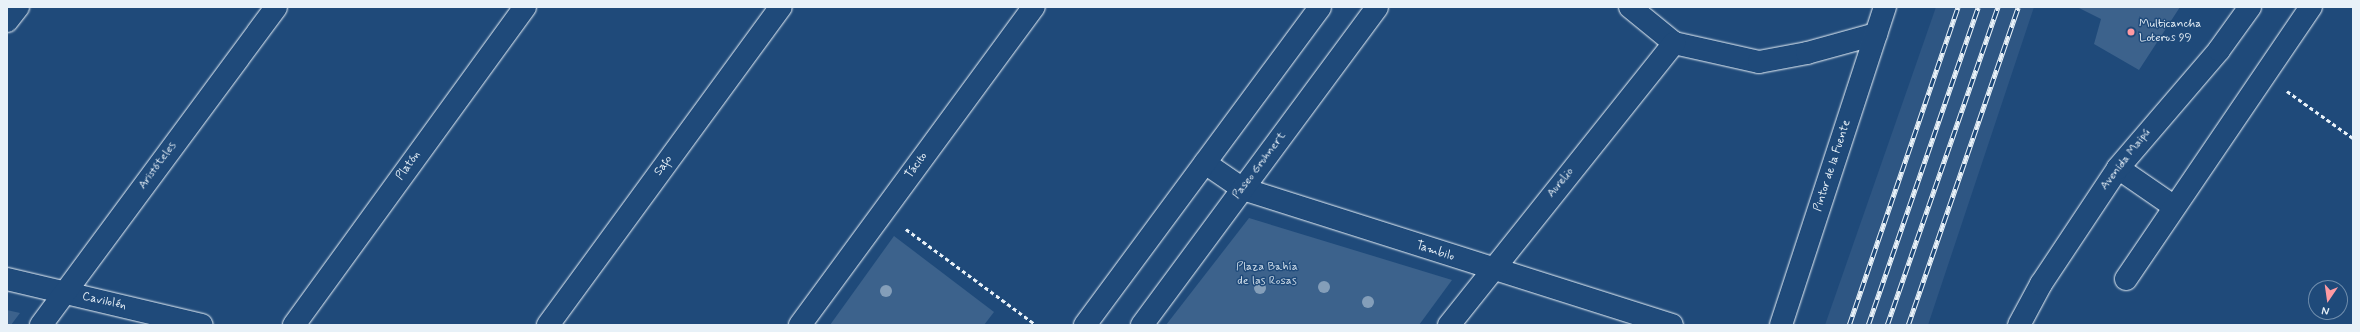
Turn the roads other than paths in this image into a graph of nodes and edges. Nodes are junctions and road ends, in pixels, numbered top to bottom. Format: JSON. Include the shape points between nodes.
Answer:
{"nodes":[{"id":1,"x":18,"y":7,"type":"edge"},
{"id":2,"x":276,"y":7,"type":"edge"},
{"id":3,"x":525,"y":7,"type":"edge"},
{"id":4,"x":781,"y":7,"type":"edge"},
{"id":5,"x":1034,"y":7,"type":"edge"},
{"id":6,"x":1320,"y":7,"type":"edge"},
{"id":7,"x":1378,"y":7,"type":"edge"},
{"id":8,"x":1630,"y":7,"type":"edge"},
{"id":9,"x":1885,"y":7,"type":"edge"},
{"id":10,"x":2250,"y":7,"type":"edge"},
{"id":11,"x":2311,"y":7,"type":"edge"},
{"id":12,"x":7,"y":21,"type":"edge"},
{"id":13,"x":1876,"y":34,"type":"junction"},
{"id":14,"x":1674,"y":43,"type":"junction"},
{"id":15,"x":1205,"y":163,"type":"junction"},
{"id":16,"x":2118,"y":168,"type":"junction"},
{"id":17,"x":1243,"y":189,"type":"junction"},
{"id":18,"x":2173,"y":206,"type":"junction"},
{"id":19,"x":1490,"y":270,"type":"junction"},
{"id":20,"x":7,"y":279,"type":"edge"},
{"id":21,"x":2126,"y":279,"type":"dead end"},
{"id":22,"x":65,"y":293,"type":"junction"},
{"id":23,"x":41,"y":325,"type":"edge"},
{"id":24,"x":202,"y":325,"type":"edge"},
{"id":25,"x":294,"y":325,"type":"edge"},
{"id":26,"x":548,"y":325,"type":"edge"},
{"id":27,"x":800,"y":325,"type":"edge"},
{"id":28,"x":1085,"y":325,"type":"edge"},
{"id":29,"x":1142,"y":325,"type":"edge"},
{"id":30,"x":1449,"y":325,"type":"edge"},
{"id":31,"x":1672,"y":325,"type":"edge"},
{"id":32,"x":1780,"y":325,"type":"edge"},
{"id":33,"x":2018,"y":325,"type":"edge"}],
"edges":[{"from":1,"to":12,"type":"street"},
{"from":2,"to":22,"type":"street","name":"Aristóteles"},
{"from":3,"to":25,"type":"street","name":"Platón"},
{"from":4,"to":26,"type":"street","name":"Safo"},
{"from":5,"to":27,"type":"street","name":"Tácito"},
{"from":6,"to":15,"type":"street"},
{"from":7,"to":17,"type":"street","name":"Paseo Grohnert"},
{"from":8,"to":14,"type":"street"},
{"from":9,"to":13,"type":"street","name":"Pintor de la Fuente"},
{"from":10,"to":16,"type":"street","name":"Avenida Maipú","via":[[2219,50]]},
{"from":11,"to":18,"type":"street","via":[[2266,76]]},
{"from":13,"to":14,"type":"street","via":[[1807,53],[1759,62]]},
{"from":13,"to":32,"type":"street","name":"Pintor de la Fuente"},
{"from":14,"to":19,"type":"street","name":"Aurelio"},
{"from":15,"to":17,"type":"street","name":"Tambilo"},
{"from":15,"to":28,"type":"street"},
{"from":16,"to":18,"type":"street"},
{"from":16,"to":33,"type":"street","name":"Avenida Maipú","via":[[2068,240]]},
{"from":17,"to":19,"type":"street","name":"Tambilo"},
{"from":17,"to":29,"type":"street","name":"Paseo Grohnert"},
{"from":18,"to":21,"type":"street"},
{"from":19,"to":30,"type":"street","name":"Aurelio"},
{"from":19,"to":31,"type":"street","name":"Tambilo"},
{"from":20,"to":22,"type":"street","name":"Cavilolén"},
{"from":22,"to":23,"type":"street","name":"Aristóteles"},
{"from":22,"to":24,"type":"street","name":"Cavilolén"}]}
